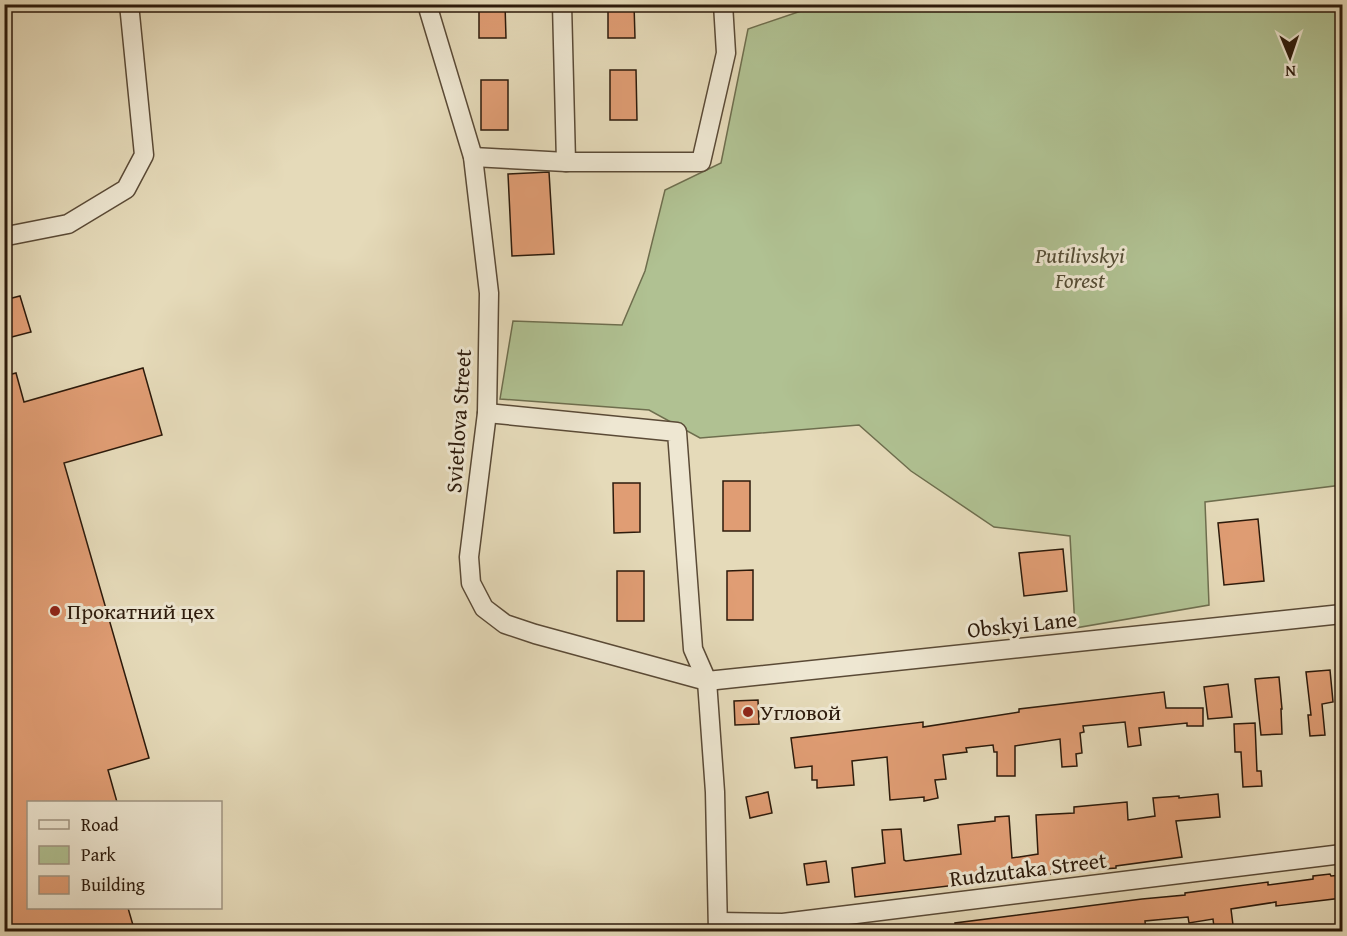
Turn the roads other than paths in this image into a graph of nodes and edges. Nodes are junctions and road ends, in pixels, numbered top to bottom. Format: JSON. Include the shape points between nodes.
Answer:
{"nodes":[{"id":1,"x":129,"y":4,"type":"edge"},
{"id":2,"x":429,"y":4,"type":"edge"},
{"id":3,"x":562,"y":4,"type":"edge"},
{"id":4,"x":723,"y":4,"type":"edge"},
{"id":5,"x":473,"y":157,"type":"junction"},
{"id":6,"x":566,"y":162,"type":"junction"},
{"id":7,"x":12,"y":234,"type":"dead end"},
{"id":8,"x":487,"y":413,"type":"junction"},
{"id":9,"x":1342,"y":614,"type":"edge"},
{"id":10,"x":707,"y":681,"type":"junction"},
{"id":11,"x":1342,"y":854,"type":"edge"},
{"id":12,"x":718,"y":927,"type":"edge"}],
"edges":[{"from":1,"to":7,"type":"street","via":[[144,155],[126,189],[68,224]]},
{"from":2,"to":5,"type":"street","name":"Svietlova Street"},
{"from":3,"to":6,"type":"street"},
{"from":4,"to":6,"type":"street","via":[[726,53],[701,162]]},
{"from":5,"to":6,"type":"street"},
{"from":5,"to":8,"type":"street","name":"Svietlova Street","via":[[489,293]]},
{"from":8,"to":10,"type":"street","name":"Svietlova Street","via":[[469,557],[471,583],[484,608],[505,624],[535,634]]},
{"from":8,"to":10,"type":"street","via":[[677,432],[693,649]]},
{"from":9,"to":10,"type":"street","name":"Obskyi Lane"},
{"from":10,"to":12,"type":"street","via":[[715,792]]},
{"from":11,"to":12,"type":"street","name":"Rudzutaka Street","via":[[783,923]]}]}
